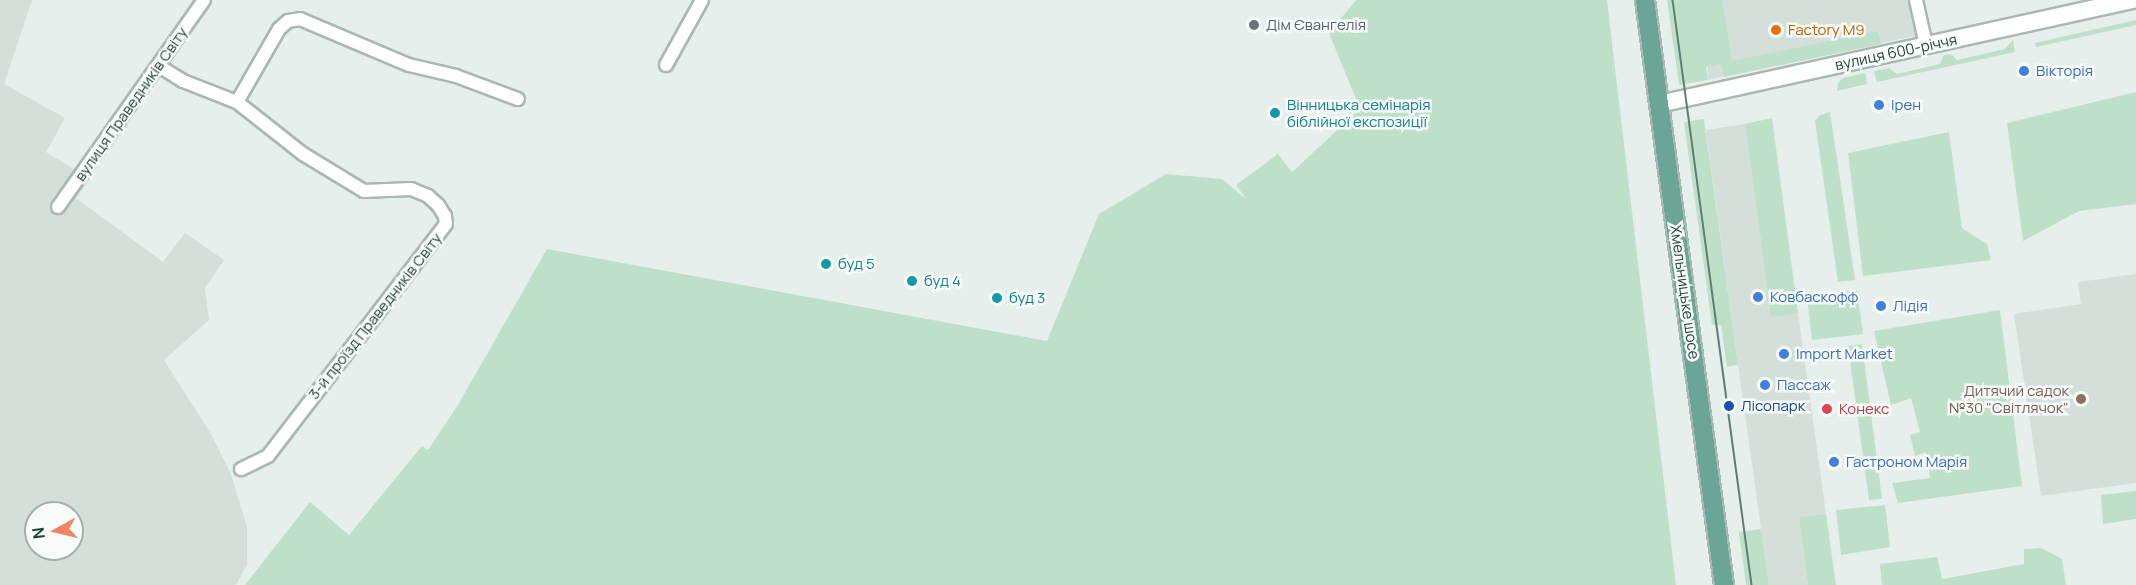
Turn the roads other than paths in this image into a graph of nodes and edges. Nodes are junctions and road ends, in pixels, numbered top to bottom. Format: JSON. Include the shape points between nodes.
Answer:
{"nodes":[{"id":1,"x":204,"y":0,"type":"edge"},
{"id":2,"x":702,"y":0,"type":"edge"},
{"id":3,"x":1645,"y":0,"type":"edge"},
{"id":4,"x":1916,"y":0,"type":"edge"},
{"id":5,"x":2133,"y":0,"type":"edge"},
{"id":6,"x":1926,"y":45,"type":"junction"},
{"id":7,"x":666,"y":65,"type":"dead end"},
{"id":8,"x":159,"y":66,"type":"junction"},
{"id":9,"x":518,"y":99,"type":"dead end"},
{"id":10,"x":237,"y":102,"type":"junction"},
{"id":11,"x":1659,"y":105,"type":"junction"},
{"id":12,"x":58,"y":207,"type":"dead end"},
{"id":13,"x":241,"y":469,"type":"dead end"},
{"id":14,"x":1724,"y":585,"type":"edge"}],
"edges":[{"from":1,"to":8,"type":"street","name":"вулиця Праведників Світу"},
{"from":2,"to":7,"type":"street"},
{"from":3,"to":11,"type":"main road","name":"Хмельницьке шосе"},
{"from":4,"to":6,"type":"street"},
{"from":5,"to":6,"type":"main road","name":"вулиця 600-річчя"},
{"from":6,"to":11,"type":"main road","name":"вулиця 600-річчя"},
{"from":8,"to":10,"type":"street","name":"3-й проїзд Праведників Світу","via":[[183,81]]},
{"from":8,"to":12,"type":"street","name":"вулиця Праведників Світу"},
{"from":9,"to":10,"type":"street","via":[[456,76],[409,65],[300,19],[288,21],[279,29]]},
{"from":10,"to":13,"type":"street","name":"3-й проїзд Праведників Світу","via":[[303,154],[363,191],[411,189],[428,196],[438,205],[446,224],[268,456]]},
{"from":11,"to":14,"type":"main road","name":"Хмельницьке шосе"}]}
